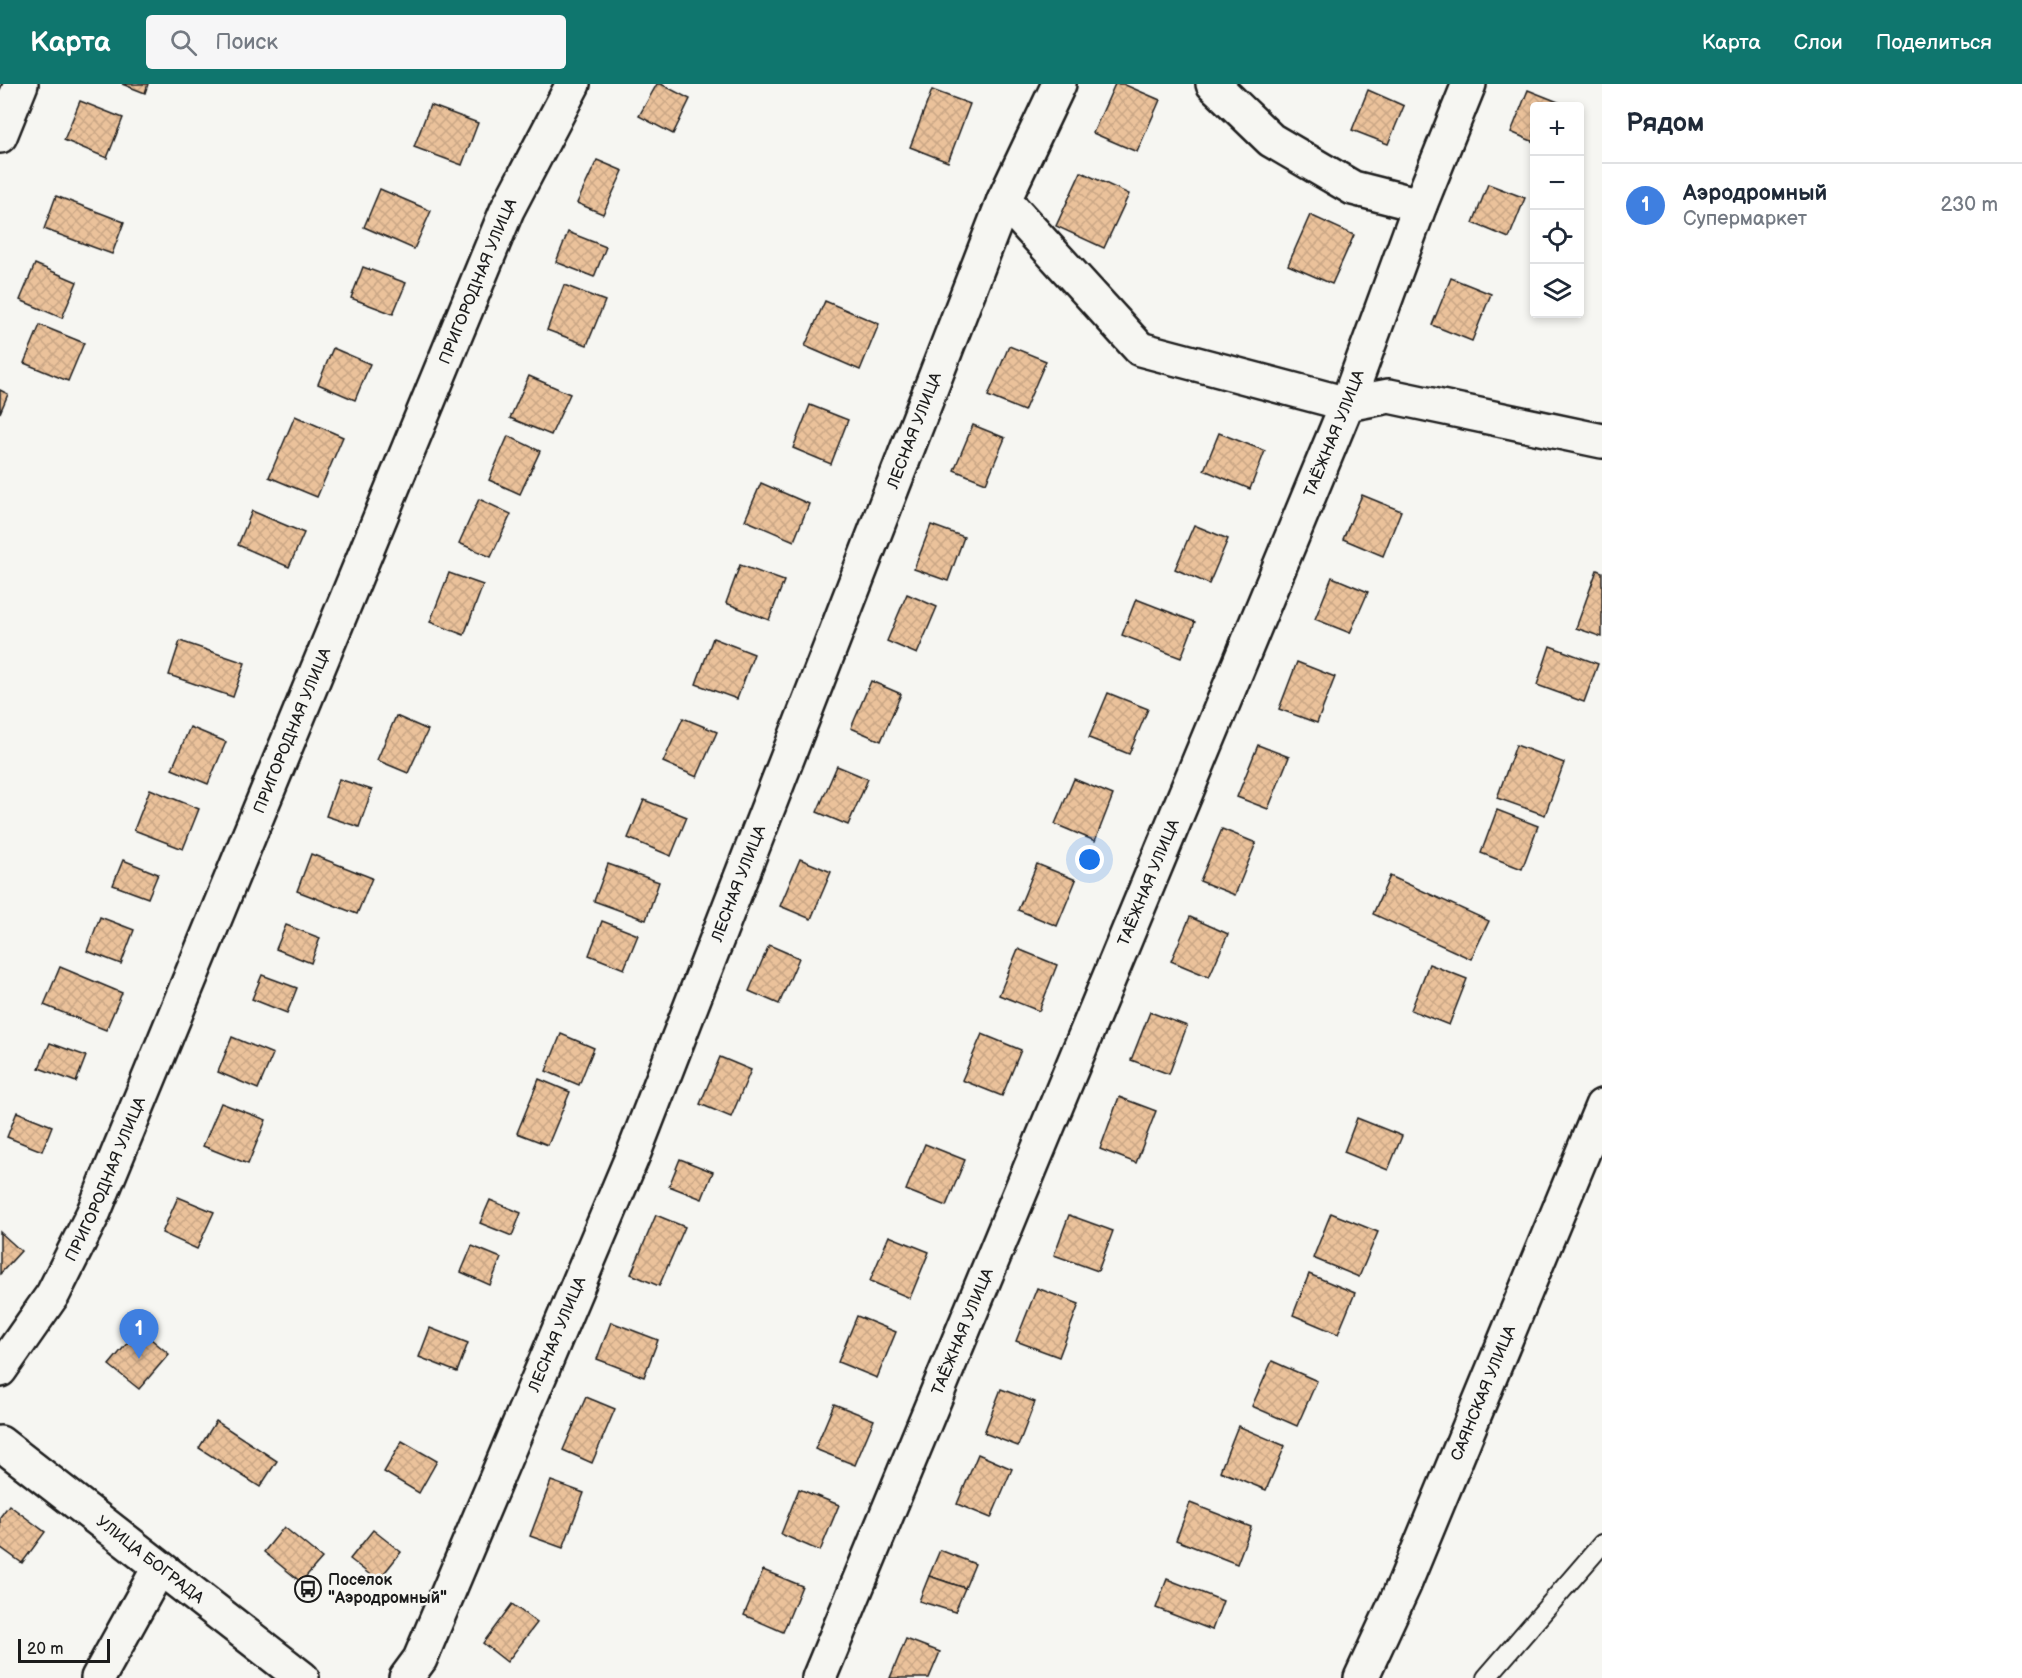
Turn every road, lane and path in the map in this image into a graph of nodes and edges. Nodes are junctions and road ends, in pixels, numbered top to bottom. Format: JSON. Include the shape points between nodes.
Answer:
{"nodes":[{"id":1,"x":21,"y":84,"type":"edge"},
{"id":2,"x":573,"y":84,"type":"edge"},
{"id":3,"x":1059,"y":84,"type":"edge"},
{"id":4,"x":1213,"y":84,"type":"edge"},
{"id":5,"x":1468,"y":84,"type":"edge"},
{"id":6,"x":0,"y":136,"type":"edge"},
{"id":7,"x":1004,"y":200,"type":"junction"},
{"id":8,"x":1420,"y":205,"type":"junction"},
{"id":9,"x":1347,"y":404,"type":"junction"},
{"id":10,"x":1602,"y":441,"type":"edge"},
{"id":11,"x":1602,"y":1106,"type":"edge"},
{"id":12,"x":0,"y":1370,"type":"edge"},
{"id":13,"x":0,"y":1443,"type":"edge"},
{"id":14,"x":1602,"y":1544,"type":"edge"},
{"id":15,"x":159,"y":1568,"type":"junction"},
{"id":16,"x":98,"y":1678,"type":"edge"},
{"id":17,"x":302,"y":1678,"type":"edge"},
{"id":18,"x":406,"y":1678,"type":"edge"},
{"id":19,"x":819,"y":1678,"type":"edge"},
{"id":20,"x":1361,"y":1678,"type":"edge"},
{"id":21,"x":1486,"y":1678,"type":"edge"}],
"edges":[{"from":1,"to":6,"type":"street"},
{"from":2,"to":12,"type":"street","name":"ПРИГОРОДНАЯ УЛИЦА","via":[[507,210],[93,1214],[53,1294]]},
{"from":3,"to":7,"type":"street","name":"ЛЕСНАЯ УЛИЦА"},
{"from":4,"to":8,"type":"street","via":[[1271,140],[1353,188]]},
{"from":5,"to":8,"type":"street","name":"ТАЁЖНАЯ УЛИЦА"},
{"from":7,"to":9,"type":"street","via":[[1140,349]]},
{"from":7,"to":18,"type":"street","name":"ЛЕСНАЯ УЛИЦА","via":[[635,1150],[420,1659]]},
{"from":8,"to":9,"type":"street","name":"ТАЁЖНАЯ УЛИЦА"},
{"from":9,"to":10,"type":"street","via":[[1389,396]]},
{"from":9,"to":19,"type":"street","name":"ТАЁЖНАЯ УЛИЦА"},
{"from":11,"to":20,"type":"street","name":"САЯНСКАЯ УЛИЦА","via":[[1404,1585]]},
{"from":13,"to":15,"type":"street","name":"УЛИЦА БОГРАДА"},
{"from":14,"to":21,"type":"lane"},
{"from":15,"to":16,"type":"street"},
{"from":15,"to":17,"type":"street","name":"УЛИЦА БОГРАДА"}]}
